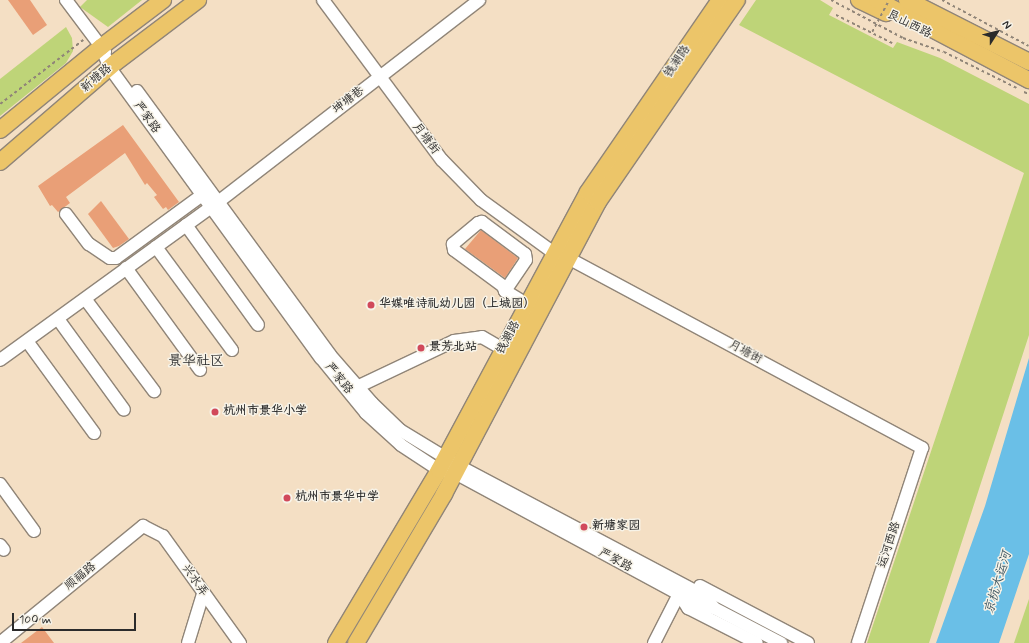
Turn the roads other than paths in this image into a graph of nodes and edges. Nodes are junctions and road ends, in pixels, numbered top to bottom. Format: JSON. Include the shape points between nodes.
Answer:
{"nodes":[{"id":1,"x":66,"y":0,"type":"edge"},
{"id":2,"x":163,"y":0,"type":"edge"},
{"id":3,"x":198,"y":0,"type":"edge"},
{"id":4,"x":323,"y":0,"type":"edge"},
{"id":5,"x":479,"y":0,"type":"edge"},
{"id":6,"x":720,"y":0,"type":"edge"},
{"id":7,"x":737,"y":0,"type":"edge"},
{"id":8,"x":859,"y":0,"type":"edge"},
{"id":9,"x":877,"y":0,"type":"edge"},
{"id":10,"x":907,"y":0,"type":"edge"},
{"id":11,"x":961,"y":44,"type":"junction"},
{"id":12,"x":101,"y":47,"type":"junction"},
{"id":13,"x":1029,"y":62,"type":"edge"},
{"id":14,"x":113,"y":65,"type":"junction"},
{"id":15,"x":380,"y":77,"type":"junction"},
{"id":16,"x":1029,"y":80,"type":"edge"},
{"id":17,"x":0,"y":130,"type":"edge"},
{"id":18,"x":0,"y":162,"type":"edge"},
{"id":19,"x":202,"y":195,"type":"junction"},
{"id":20,"x":215,"y":205,"type":"junction"},
{"id":21,"x":66,"y":214,"type":"dead end"},
{"id":22,"x":186,"y":225,"type":"junction"},
{"id":23,"x":156,"y":247,"type":"junction"},
{"id":24,"x":561,"y":256,"type":"junction"},
{"id":25,"x":126,"y":268,"type":"junction"},
{"id":26,"x":505,"y":291,"type":"junction"},
{"id":27,"x":86,"y":300,"type":"junction"},
{"id":28,"x":527,"y":304,"type":"junction"},
{"id":29,"x":58,"y":320,"type":"junction"},
{"id":30,"x":258,"y":325,"type":"dead end"},
{"id":31,"x":27,"y":341,"type":"junction"},
{"id":32,"x":503,"y":349,"type":"junction"},
{"id":33,"x":232,"y":350,"type":"dead end"},
{"id":34,"x":0,"y":360,"type":"edge"},
{"id":35,"x":200,"y":370,"type":"dead end"},
{"id":36,"x":357,"y":387,"type":"junction"},
{"id":37,"x":154,"y":391,"type":"dead end"},
{"id":38,"x":124,"y":410,"type":"dead end"},
{"id":39,"x":94,"y":433,"type":"dead end"},
{"id":40,"x":922,"y":448,"type":"joint"},
{"id":41,"x":449,"y":467,"type":"junction"},
{"id":42,"x":0,"y":484,"type":"edge"},
{"id":43,"x":143,"y":526,"type":"joint"},
{"id":44,"x":34,"y":531,"type":"dead end"},
{"id":45,"x":668,"y":577,"type":"junction"},
{"id":46,"x":203,"y":594,"type":"junction"},
{"id":47,"x":679,"y":594,"type":"junction"},
{"id":48,"x":714,"y":608,"type":"junction"},
{"id":49,"x":0,"y":643,"type":"edge"},
{"id":50,"x":188,"y":643,"type":"edge"},
{"id":51,"x":240,"y":643,"type":"edge"},
{"id":52,"x":336,"y":643,"type":"edge"},
{"id":53,"x":356,"y":643,"type":"edge"},
{"id":54,"x":654,"y":643,"type":"edge"},
{"id":55,"x":757,"y":643,"type":"edge"},
{"id":56,"x":781,"y":643,"type":"edge"},
{"id":57,"x":808,"y":643,"type":"edge"},
{"id":58,"x":858,"y":643,"type":"edge"}],
"edges":[{"from":1,"to":12,"type":"street","name":"严家路"},
{"from":2,"to":12,"type":"main road","name":"新塘路"},
{"from":3,"to":14,"type":"main road","name":"新塘路"},
{"from":4,"to":15,"type":"street","name":"月塘街"},
{"from":5,"to":15,"type":"street","name":"坤塘巷"},
{"from":6,"to":24,"type":"main road","name":"钱潮路","via":[[588,192]]},
{"from":7,"to":24,"type":"main road","name":"钱潮路"},
{"from":8,"to":11,"type":"main road","name":"艮山西路","via":[[947,43]]},
{"from":9,"to":11,"type":"main road","name":"艮山西路"},
{"from":10,"to":13,"type":"main road","name":"艮山西路"},
{"from":11,"to":16,"type":"main road","name":"艮山西路"},
{"from":12,"to":14,"type":"street","name":"严家路"},
{"from":12,"to":17,"type":"main road","name":"新塘路"},
{"from":14,"to":18,"type":"main road","name":"新塘路"},
{"from":14,"to":19,"type":"street","name":"严家路"},
{"from":14,"to":20,"type":"street","name":"严家路"},
{"from":15,"to":20,"type":"street","name":"坤塘巷"},
{"from":15,"to":24,"type":"street","name":"月塘街","via":[[438,156],[464,185]]},
{"from":19,"to":20,"type":"street","name":"严家路"},
{"from":19,"to":21,"type":"street","via":[[116,258],[110,258],[89,244]]},
{"from":20,"to":22,"type":"street","name":"坤塘巷"},
{"from":20,"to":36,"type":"street","name":"严家路"},
{"from":20,"to":41,"type":"street","name":"严家路","via":[[343,386],[366,413],[401,445]]},
{"from":22,"to":23,"type":"street","name":"坤塘巷"},
{"from":22,"to":30,"type":"street"},
{"from":23,"to":25,"type":"street","name":"坤塘巷"},
{"from":23,"to":33,"type":"street"},
{"from":24,"to":28,"type":"main road","name":"钱潮路"},
{"from":24,"to":40,"type":"street","name":"月塘街"},
{"from":24,"to":41,"type":"main road","name":"钱潮路"},
{"from":25,"to":27,"type":"street","name":"坤塘巷"},
{"from":25,"to":35,"type":"street"},
{"from":26,"to":26,"type":"street","via":[[526,260],[525,254],[482,222],[478,223],[453,244],[454,250],[503,286]]},
{"from":26,"to":28,"type":"street"},
{"from":27,"to":29,"type":"street","name":"坤塘巷"},
{"from":27,"to":37,"type":"street"},
{"from":28,"to":32,"type":"main road","name":"钱潮路"},
{"from":29,"to":31,"type":"street","name":"坤塘巷"},
{"from":29,"to":38,"type":"street"},
{"from":31,"to":34,"type":"street","name":"坤塘巷"},
{"from":31,"to":39,"type":"street"},
{"from":32,"to":36,"type":"street","via":[[482,337],[454,340]]},
{"from":32,"to":41,"type":"main road","name":"钱潮路"},
{"from":36,"to":41,"type":"street","name":"严家路","via":[[400,430]]},
{"from":40,"to":58,"type":"street","name":"运河西路"},
{"from":41,"to":45,"type":"street","name":"严家路"},
{"from":41,"to":47,"type":"street","name":"严家路"},
{"from":41,"to":52,"type":"main road","name":"钱潮路"},
{"from":41,"to":53,"type":"main road","name":"钱潮路"},
{"from":42,"to":44,"type":"street"},
{"from":43,"to":46,"type":"street","name":"兴水弄","via":[[163,536]]},
{"from":43,"to":49,"type":"street","name":"顺福路"},
{"from":45,"to":48,"type":"street","name":"严家路","via":[[705,596]]},
{"from":45,"to":57,"type":"street","name":"严家路","via":[[684,578]]},
{"from":46,"to":50,"type":"street"},
{"from":46,"to":51,"type":"street","name":"兴水弄"},
{"from":47,"to":48,"type":"street","name":"严家路","via":[[701,605]]},
{"from":47,"to":54,"type":"street"},
{"from":47,"to":55,"type":"street","name":"严家路","via":[[688,608]]},
{"from":48,"to":56,"type":"street","name":"严家路"}]}
